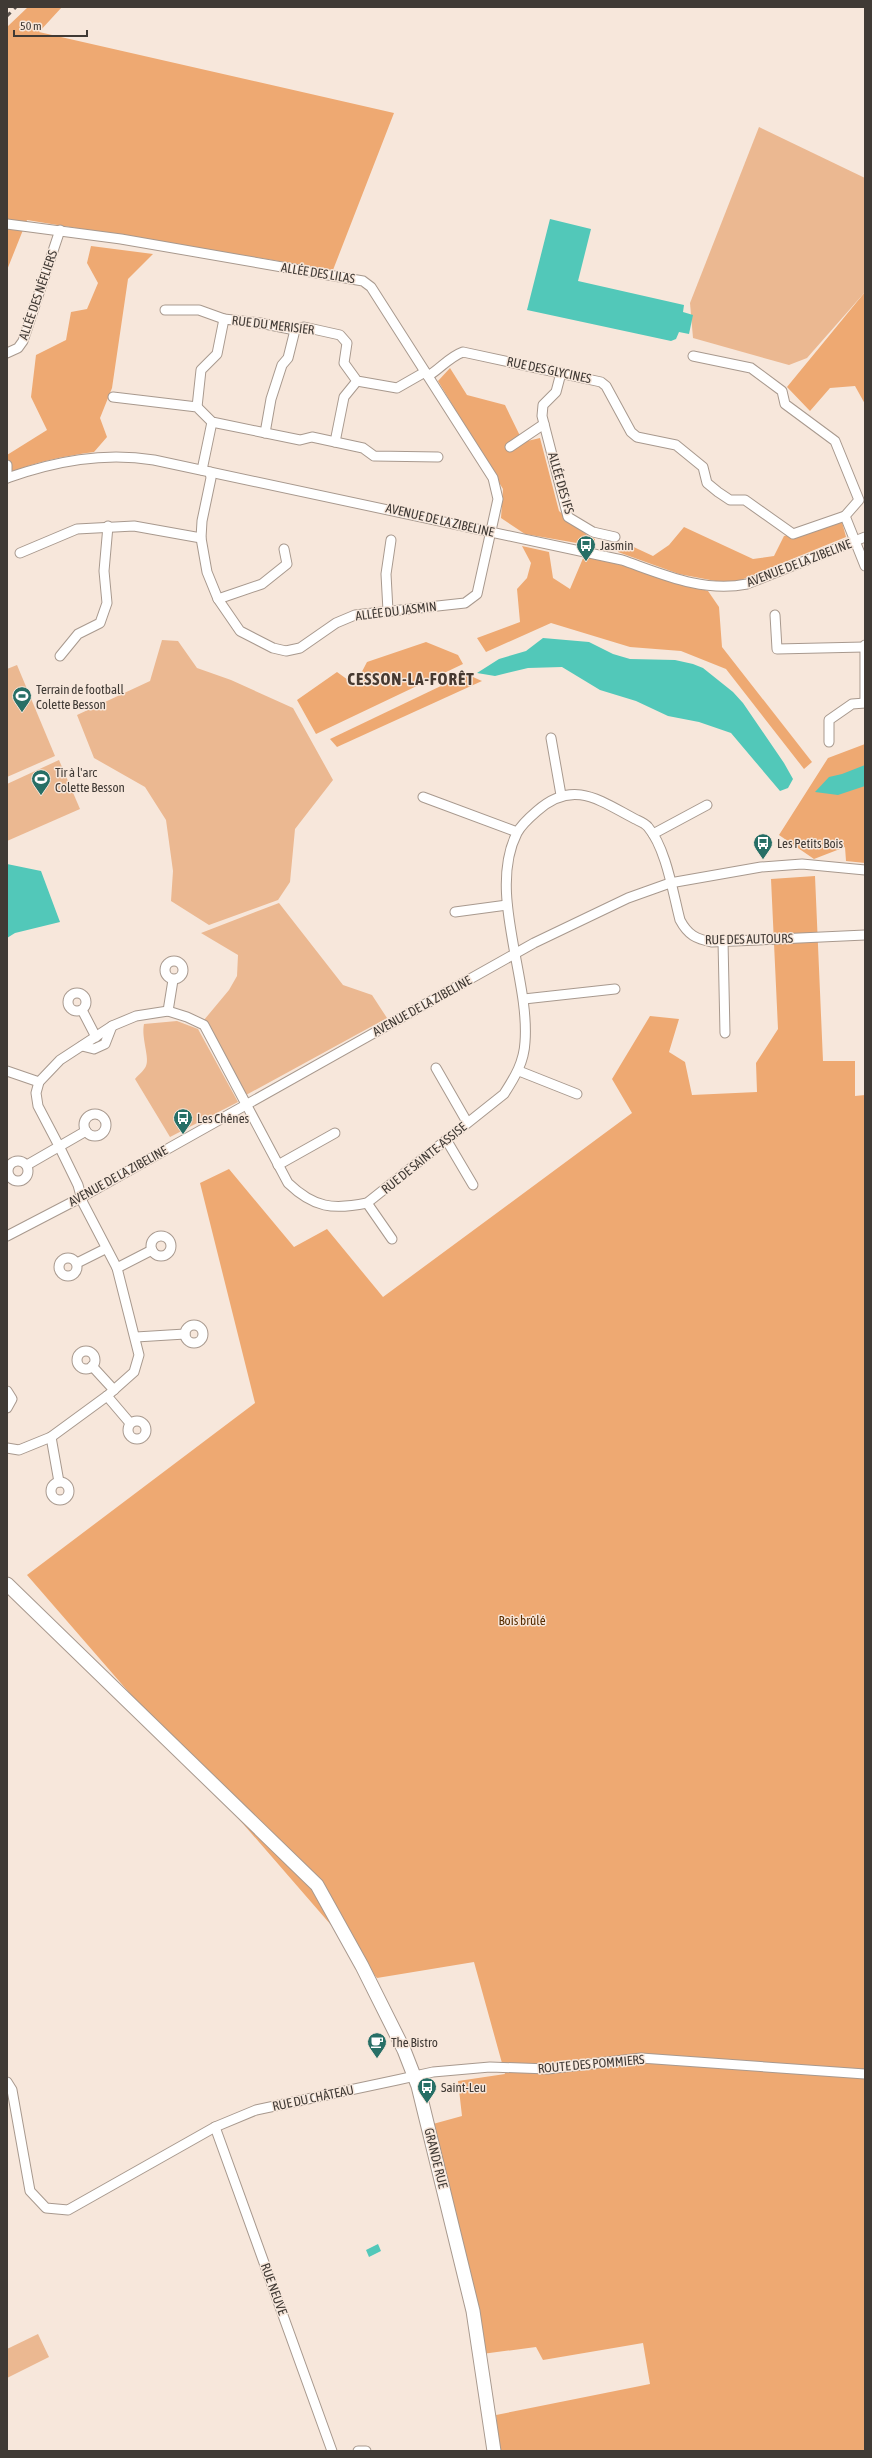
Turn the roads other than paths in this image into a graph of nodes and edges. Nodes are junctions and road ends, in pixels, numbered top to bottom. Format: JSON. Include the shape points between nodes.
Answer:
{"nodes":[{"id":1,"x":7,"y":224,"type":"edge"},
{"id":2,"x":60,"y":230,"type":"junction"},
{"id":3,"x":166,"y":310,"type":"dead end"},
{"id":4,"x":224,"y":319,"type":"junction"},
{"id":5,"x":295,"y":330,"type":"junction"},
{"id":6,"x":7,"y":353,"type":"edge"},
{"id":7,"x":693,"y":356,"type":"dead end"},
{"id":8,"x":561,"y":373,"type":"junction"},
{"id":9,"x":426,"y":374,"type":"junction"},
{"id":10,"x":357,"y":381,"type":"junction"},
{"id":11,"x":113,"y":397,"type":"dead end"},
{"id":12,"x":197,"y":407,"type":"junction"},
{"id":13,"x":212,"y":422,"type":"junction"},
{"id":14,"x":544,"y":424,"type":"junction"},
{"id":15,"x":265,"y":433,"type":"junction"},
{"id":16,"x":334,"y":442,"type":"junction"},
{"id":17,"x":510,"y":447,"type":"dead end"},
{"id":18,"x":438,"y":457,"type":"dead end"},
{"id":19,"x":7,"y":464,"type":"edge"},
{"id":20,"x":206,"y":471,"type":"junction"},
{"id":21,"x":7,"y":478,"type":"edge"},
{"id":22,"x":845,"y":516,"type":"junction"},
{"id":23,"x":108,"y":526,"type":"junction"},
{"id":24,"x":491,"y":532,"type":"junction"},
{"id":25,"x":615,"y":537,"type":"dead end"},
{"id":26,"x":865,"y":537,"type":"edge"},
{"id":27,"x":201,"y":538,"type":"junction"},
{"id":28,"x":391,"y":540,"type":"dead end"},
{"id":29,"x":856,"y":540,"type":"junction"},
{"id":30,"x":284,"y":549,"type":"dead end"},
{"id":31,"x":20,"y":554,"type":"dead end"},
{"id":32,"x":865,"y":566,"type":"edge"},
{"id":33,"x":218,"y":599,"type":"junction"},
{"id":34,"x":388,"y":611,"type":"junction"},
{"id":35,"x":775,"y":615,"type":"dead end"},
{"id":36,"x":865,"y":646,"type":"edge"},
{"id":37,"x":60,"y":656,"type":"dead end"},
{"id":38,"x":865,"y":702,"type":"edge"},
{"id":39,"x":550,"y":738,"type":"dead end"},
{"id":40,"x":829,"y":742,"type":"dead end"},
{"id":41,"x":561,"y":795,"type":"junction"},
{"id":42,"x":423,"y":797,"type":"dead end"},
{"id":43,"x":707,"y":805,"type":"dead end"},
{"id":44,"x":517,"y":832,"type":"junction"},
{"id":45,"x":653,"y":834,"type":"junction"},
{"id":46,"x":865,"y":870,"type":"edge"},
{"id":47,"x":670,"y":883,"type":"junction"},
{"id":48,"x":507,"y":905,"type":"junction"},
{"id":49,"x":455,"y":912,"type":"dead end"},
{"id":50,"x":865,"y":935,"type":"edge"},
{"id":51,"x":723,"y":941,"type":"junction"},
{"id":52,"x":515,"y":955,"type":"junction"},
{"id":53,"x":173,"y":980,"type":"dead end"},
{"id":54,"x":615,"y":988,"type":"dead end"},
{"id":55,"x":524,"y":999,"type":"junction"},
{"id":56,"x":82,"y":1010,"type":"dead end"},
{"id":57,"x":168,"y":1011,"type":"junction"},
{"id":58,"x":112,"y":1026,"type":"junction"},
{"id":59,"x":725,"y":1033,"type":"dead end"},
{"id":60,"x":96,"y":1038,"type":"junction"},
{"id":61,"x":82,"y":1046,"type":"junction"},
{"id":62,"x":436,"y":1068,"type":"dead end"},
{"id":63,"x":7,"y":1071,"type":"edge"},
{"id":64,"x":519,"y":1071,"type":"junction"},
{"id":65,"x":39,"y":1082,"type":"junction"},
{"id":66,"x":577,"y":1094,"type":"dead end"},
{"id":67,"x":246,"y":1105,"type":"junction"},
{"id":68,"x":467,"y":1122,"type":"junction"},
{"id":69,"x":86,"y":1131,"type":"dead end"},
{"id":70,"x":335,"y":1133,"type":"dead end"},
{"id":71,"x":447,"y":1141,"type":"junction"},
{"id":72,"x":59,"y":1146,"type":"junction"},
{"id":73,"x":27,"y":1165,"type":"dead end"},
{"id":74,"x":278,"y":1165,"type":"junction"},
{"id":75,"x":473,"y":1185,"type":"dead end"},
{"id":76,"x":82,"y":1197,"type":"junction"},
{"id":77,"x":367,"y":1203,"type":"junction"},
{"id":78,"x":7,"y":1236,"type":"edge"},
{"id":79,"x":392,"y":1240,"type":"dead end"},
{"id":80,"x":105,"y":1249,"type":"junction"},
{"id":81,"x":152,"y":1250,"type":"dead end"},
{"id":82,"x":76,"y":1263,"type":"dead end"},
{"id":83,"x":117,"y":1268,"type":"junction"},
{"id":84,"x":185,"y":1334,"type":"dead end"},
{"id":85,"x":136,"y":1337,"type":"junction"},
{"id":86,"x":92,"y":1366,"type":"dead end"},
{"id":87,"x":114,"y":1390,"type":"junction"},
{"id":88,"x":7,"y":1391,"type":"edge"},
{"id":89,"x":107,"y":1396,"type":"junction"},
{"id":90,"x":7,"y":1408,"type":"edge"},
{"id":91,"x":130,"y":1423,"type":"dead end"},
{"id":92,"x":51,"y":1437,"type":"junction"},
{"id":93,"x":7,"y":1448,"type":"edge"},
{"id":94,"x":59,"y":1482,"type":"dead end"},
{"id":95,"x":7,"y":1584,"type":"edge"},
{"id":96,"x":865,"y":2074,"type":"edge"},
{"id":97,"x":413,"y":2075,"type":"junction"},
{"id":98,"x":7,"y":2082,"type":"edge"},
{"id":99,"x":215,"y":2127,"type":"junction"},
{"id":100,"x":332,"y":2451,"type":"edge"},
{"id":101,"x":358,"y":2451,"type":"edge"},
{"id":102,"x":366,"y":2451,"type":"edge"},
{"id":103,"x":494,"y":2451,"type":"edge"}],
"edges":[{"from":1,"to":2,"type":"street","name":"ALLÉE DES LILAS"},
{"from":2,"to":6,"type":"street","name":"ALLÉE DES NÉFLIERS","via":[[23,341],[18,348]]},
{"from":2,"to":9,"type":"street","name":"ALLÉE DES LILAS","via":[[363,281],[378,296]]},
{"from":3,"to":4,"type":"street","name":"RUE DU MERISIER","via":[[199,310]]},
{"from":4,"to":5,"type":"street","name":"RUE DU MERISIER"},
{"from":4,"to":12,"type":"street","name":"RUE DU MERISIER","via":[[217,354],[201,370]]},
{"from":5,"to":10,"type":"street","name":"RUE DU MERISIER","via":[[304,327],[340,335],[348,343],[344,363]]},
{"from":5,"to":15,"type":"street","via":[[288,358],[282,365],[271,399]]},
{"from":7,"to":22,"type":"street","via":[[751,368],[782,391],[785,404],[835,441],[859,500]]},
{"from":8,"to":9,"type":"street","name":"RUE DES GLYCINES","via":[[463,352],[453,356],[439,369]]},
{"from":8,"to":14,"type":"street","name":"ALLÉE DES IFS","via":[[556,392],[543,405]]},
{"from":8,"to":22,"type":"street","name":"RUE DES GLYCINES","via":[[601,382],[606,386],[631,432],[637,436],[676,445],[703,467],[707,482],[718,492],[730,500],[745,500],[793,534]]},
{"from":9,"to":10,"type":"street","via":[[397,388]]},
{"from":9,"to":24,"type":"street","name":"ALLÉE DES LILAS","via":[[494,478],[498,499]]},
{"from":10,"to":16,"type":"street","via":[[344,397]]},
{"from":11,"to":12,"type":"street"},
{"from":12,"to":13,"type":"street"},
{"from":13,"to":15,"type":"street"},
{"from":13,"to":20,"type":"street"},
{"from":14,"to":17,"type":"street"},
{"from":14,"to":25,"type":"street","name":"ALLÉE DES IFS","via":[[568,517],[593,532]]},
{"from":15,"to":16,"type":"street","via":[[300,440],[312,438]]},
{"from":16,"to":18,"type":"street","via":[[363,448],[374,456]]},
{"from":19,"to":21,"type":"street"},
{"from":20,"to":21,"type":"street","name":"AVENUE DE LA ZIBELINE","via":[[147,458],[105,456],[52,464]]},
{"from":20,"to":24,"type":"street","name":"AVENUE DE LA ZIBELINE"},
{"from":20,"to":27,"type":"street","name":"ALLÉE DU JASMIN","via":[[211,478]]},
{"from":22,"to":29,"type":"street"},
{"from":23,"to":27,"type":"street","via":[[134,526]]},
{"from":23,"to":31,"type":"street","via":[[77,529]]},
{"from":23,"to":37,"type":"street","via":[[104,571],[107,603],[100,623],[78,634]]},
{"from":24,"to":29,"type":"street","name":"AVENUE DE LA ZIBELINE","via":[[622,560],[688,582],[727,588],[747,584]]},
{"from":24,"to":34,"type":"street","name":"ALLÉE DU JASMIN","via":[[475,597],[465,603]]},
{"from":26,"to":29,"type":"street","name":"AVENUE DE LA ZIBELINE"},
{"from":27,"to":33,"type":"street","name":"ALLÉE DU JASMIN","via":[[208,572]]},
{"from":28,"to":34,"type":"street","via":[[386,574]]},
{"from":29,"to":32,"type":"street"},
{"from":30,"to":33,"type":"street","via":[[287,564],[262,584]]},
{"from":33,"to":34,"type":"street","name":"ALLÉE DU JASMIN","via":[[240,632],[273,648],[286,651],[300,648],[336,623],[355,614]]},
{"from":35,"to":36,"type":"street","via":[[777,649]]},
{"from":36,"to":38,"type":"street"},
{"from":38,"to":40,"type":"street","via":[[852,704],[829,720]]},
{"from":39,"to":41,"type":"street"},
{"from":41,"to":44,"type":"street","via":[[542,807]]},
{"from":41,"to":45,"type":"street","via":[[582,795],[601,802],[647,826]]},
{"from":42,"to":44,"type":"street"},
{"from":43,"to":45,"type":"street"},
{"from":44,"to":48,"type":"street","name":"RUE DE SAINTE-ASSISE","via":[[511,848],[507,874]]},
{"from":45,"to":47,"type":"street","name":"RUE DES AUTOURS","via":[[659,844]]},
{"from":46,"to":47,"type":"street","name":"AVENUE DE LA ZIBELINE","via":[[790,865]]},
{"from":47,"to":51,"type":"street","name":"RUE DES AUTOURS","via":[[680,920],[686,931],[696,939]]},
{"from":47,"to":52,"type":"street","name":"AVENUE DE LA ZIBELINE","via":[[628,898],[580,920]]},
{"from":48,"to":49,"type":"street"},
{"from":48,"to":52,"type":"street","name":"RUE DE SAINTE-ASSISE"},
{"from":50,"to":51,"type":"street","name":"RUE DES AUTOURS"},
{"from":51,"to":59,"type":"street"},
{"from":52,"to":55,"type":"street","name":"RUE DE SAINTE-ASSISE"},
{"from":52,"to":67,"type":"street","name":"AVENUE DE LA ZIBELINE"},
{"from":53,"to":57,"type":"street"},
{"from":54,"to":55,"type":"street"},
{"from":55,"to":64,"type":"street","name":"RUE DE SAINTE-ASSISE","via":[[526,1042]]},
{"from":56,"to":60,"type":"street"},
{"from":57,"to":58,"type":"street","via":[[136,1016]]},
{"from":57,"to":67,"type":"street","name":"RUE DE SAINTE-ASSISE","via":[[204,1025],[244,1096]]},
{"from":58,"to":60,"type":"street"},
{"from":58,"to":61,"type":"street","via":[[105,1044],[94,1049]]},
{"from":60,"to":61,"type":"street"},
{"from":61,"to":65,"type":"street","via":[[60,1060]]},
{"from":62,"to":68,"type":"street"},
{"from":63,"to":65,"type":"street"},
{"from":64,"to":66,"type":"street"},
{"from":64,"to":68,"type":"street","name":"RUE DE SAINTE-ASSISE","via":[[504,1094]]},
{"from":65,"to":72,"type":"street","via":[[36,1093],[38,1106]]},
{"from":67,"to":74,"type":"street","name":"RUE DE SAINTE-ASSISE"},
{"from":67,"to":76,"type":"street","name":"AVENUE DE LA ZIBELINE"},
{"from":68,"to":71,"type":"street","name":"RUE DE SAINTE-ASSISE"},
{"from":69,"to":72,"type":"street"},
{"from":70,"to":74,"type":"street"},
{"from":71,"to":75,"type":"street"},
{"from":71,"to":77,"type":"street","name":"RUE DE SAINTE-ASSISE"},
{"from":72,"to":73,"type":"street"},
{"from":72,"to":76,"type":"street"},
{"from":74,"to":77,"type":"street","name":"RUE DE SAINTE-ASSISE","via":[[288,1183],[301,1196],[322,1205],[344,1208]]},
{"from":76,"to":78,"type":"street","name":"AVENUE DE LA ZIBELINE"},
{"from":76,"to":80,"type":"street"},
{"from":77,"to":79,"type":"street"},
{"from":80,"to":82,"type":"street"},
{"from":80,"to":83,"type":"street"},
{"from":81,"to":83,"type":"street"},
{"from":83,"to":85,"type":"street"},
{"from":84,"to":85,"type":"street"},
{"from":85,"to":87,"type":"street","via":[[139,1355],[134,1372]]},
{"from":86,"to":87,"type":"street"},
{"from":87,"to":89,"type":"street"},
{"from":88,"to":90,"type":"street","via":[[12,1399]]},
{"from":89,"to":91,"type":"street"},
{"from":89,"to":92,"type":"street"},
{"from":92,"to":93,"type":"street","via":[[19,1450]]},
{"from":92,"to":94,"type":"street"},
{"from":95,"to":97,"type":"main road","name":"GRANDE RUE","via":[[316,1885],[362,1966],[404,2050]]},
{"from":96,"to":97,"type":"street","name":"ROUTE DES POMMIERS","via":[[641,2058],[548,2069],[490,2067]]},
{"from":97,"to":99,"type":"street","name":"RUE DU CHÂTEAU","via":[[256,2110]]},
{"from":97,"to":103,"type":"main road","name":"GRANDE RUE","via":[[418,2086],[473,2311]]},
{"from":98,"to":99,"type":"street","name":"RUE DU CHÂTEAU","via":[[12,2090],[30,2191],[46,2208],[68,2210]]},
{"from":99,"to":100,"type":"street","name":"RUE NEUVE"},
{"from":101,"to":102,"type":"street"}]}
